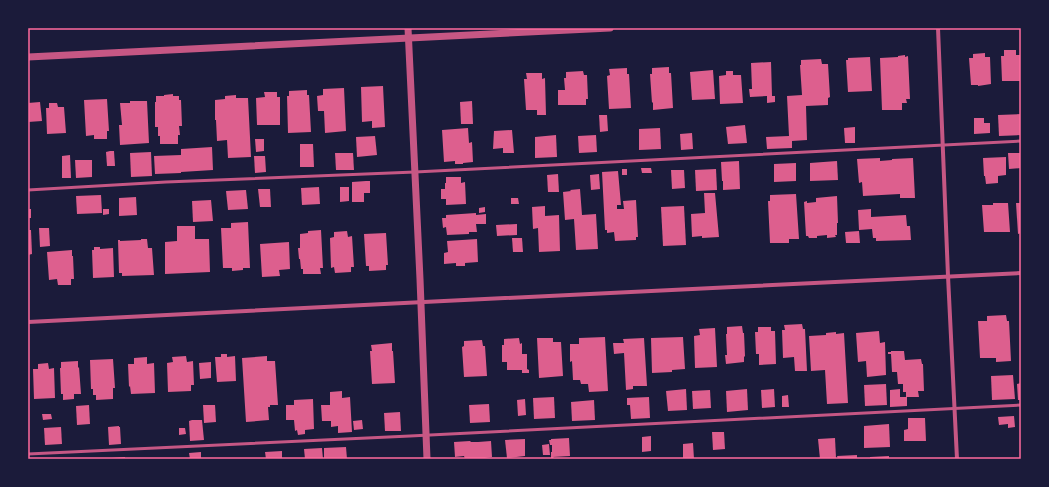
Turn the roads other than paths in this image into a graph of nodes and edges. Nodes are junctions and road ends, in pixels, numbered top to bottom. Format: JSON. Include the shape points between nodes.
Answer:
{"nodes":[{"id":1,"x":408,"y":28,"type":"edge"},
{"id":2,"x":610,"y":28,"type":"edge"},
{"id":3,"x":938,"y":28,"type":"edge"},
{"id":4,"x":408,"y":38,"type":"junction"},
{"id":5,"x":28,"y":57,"type":"edge"},
{"id":6,"x":1021,"y":141,"type":"edge"},
{"id":7,"x":942,"y":144,"type":"junction"},
{"id":8,"x":415,"y":172,"type":"junction"},
{"id":9,"x":28,"y":190,"type":"edge"},
{"id":10,"x":1021,"y":272,"type":"edge"},
{"id":11,"x":948,"y":276,"type":"junction"},
{"id":12,"x":421,"y":302,"type":"junction"},
{"id":13,"x":28,"y":322,"type":"edge"},
{"id":14,"x":1021,"y":405,"type":"edge"},
{"id":15,"x":955,"y":409,"type":"junction"},
{"id":16,"x":426,"y":435,"type":"junction"},
{"id":17,"x":28,"y":454,"type":"edge"},
{"id":18,"x":427,"y":459,"type":"edge"},
{"id":19,"x":957,"y":459,"type":"edge"}],
"edges":[{"from":1,"to":4,"type":"street"},
{"from":2,"to":4,"type":"street"},
{"from":3,"to":7,"type":"street"},
{"from":4,"to":5,"type":"street"},
{"from":4,"to":8,"type":"street"},
{"from":6,"to":7,"type":"lane"},
{"from":7,"to":8,"type":"lane"},
{"from":7,"to":11,"type":"street"},
{"from":8,"to":9,"type":"lane"},
{"from":8,"to":12,"type":"street"},
{"from":10,"to":11,"type":"street"},
{"from":11,"to":12,"type":"street"},
{"from":11,"to":15,"type":"street"},
{"from":12,"to":13,"type":"street"},
{"from":12,"to":16,"type":"street"},
{"from":14,"to":15,"type":"lane"},
{"from":15,"to":16,"type":"lane"},
{"from":15,"to":19,"type":"street"},
{"from":16,"to":17,"type":"lane"},
{"from":16,"to":18,"type":"street"}]}
